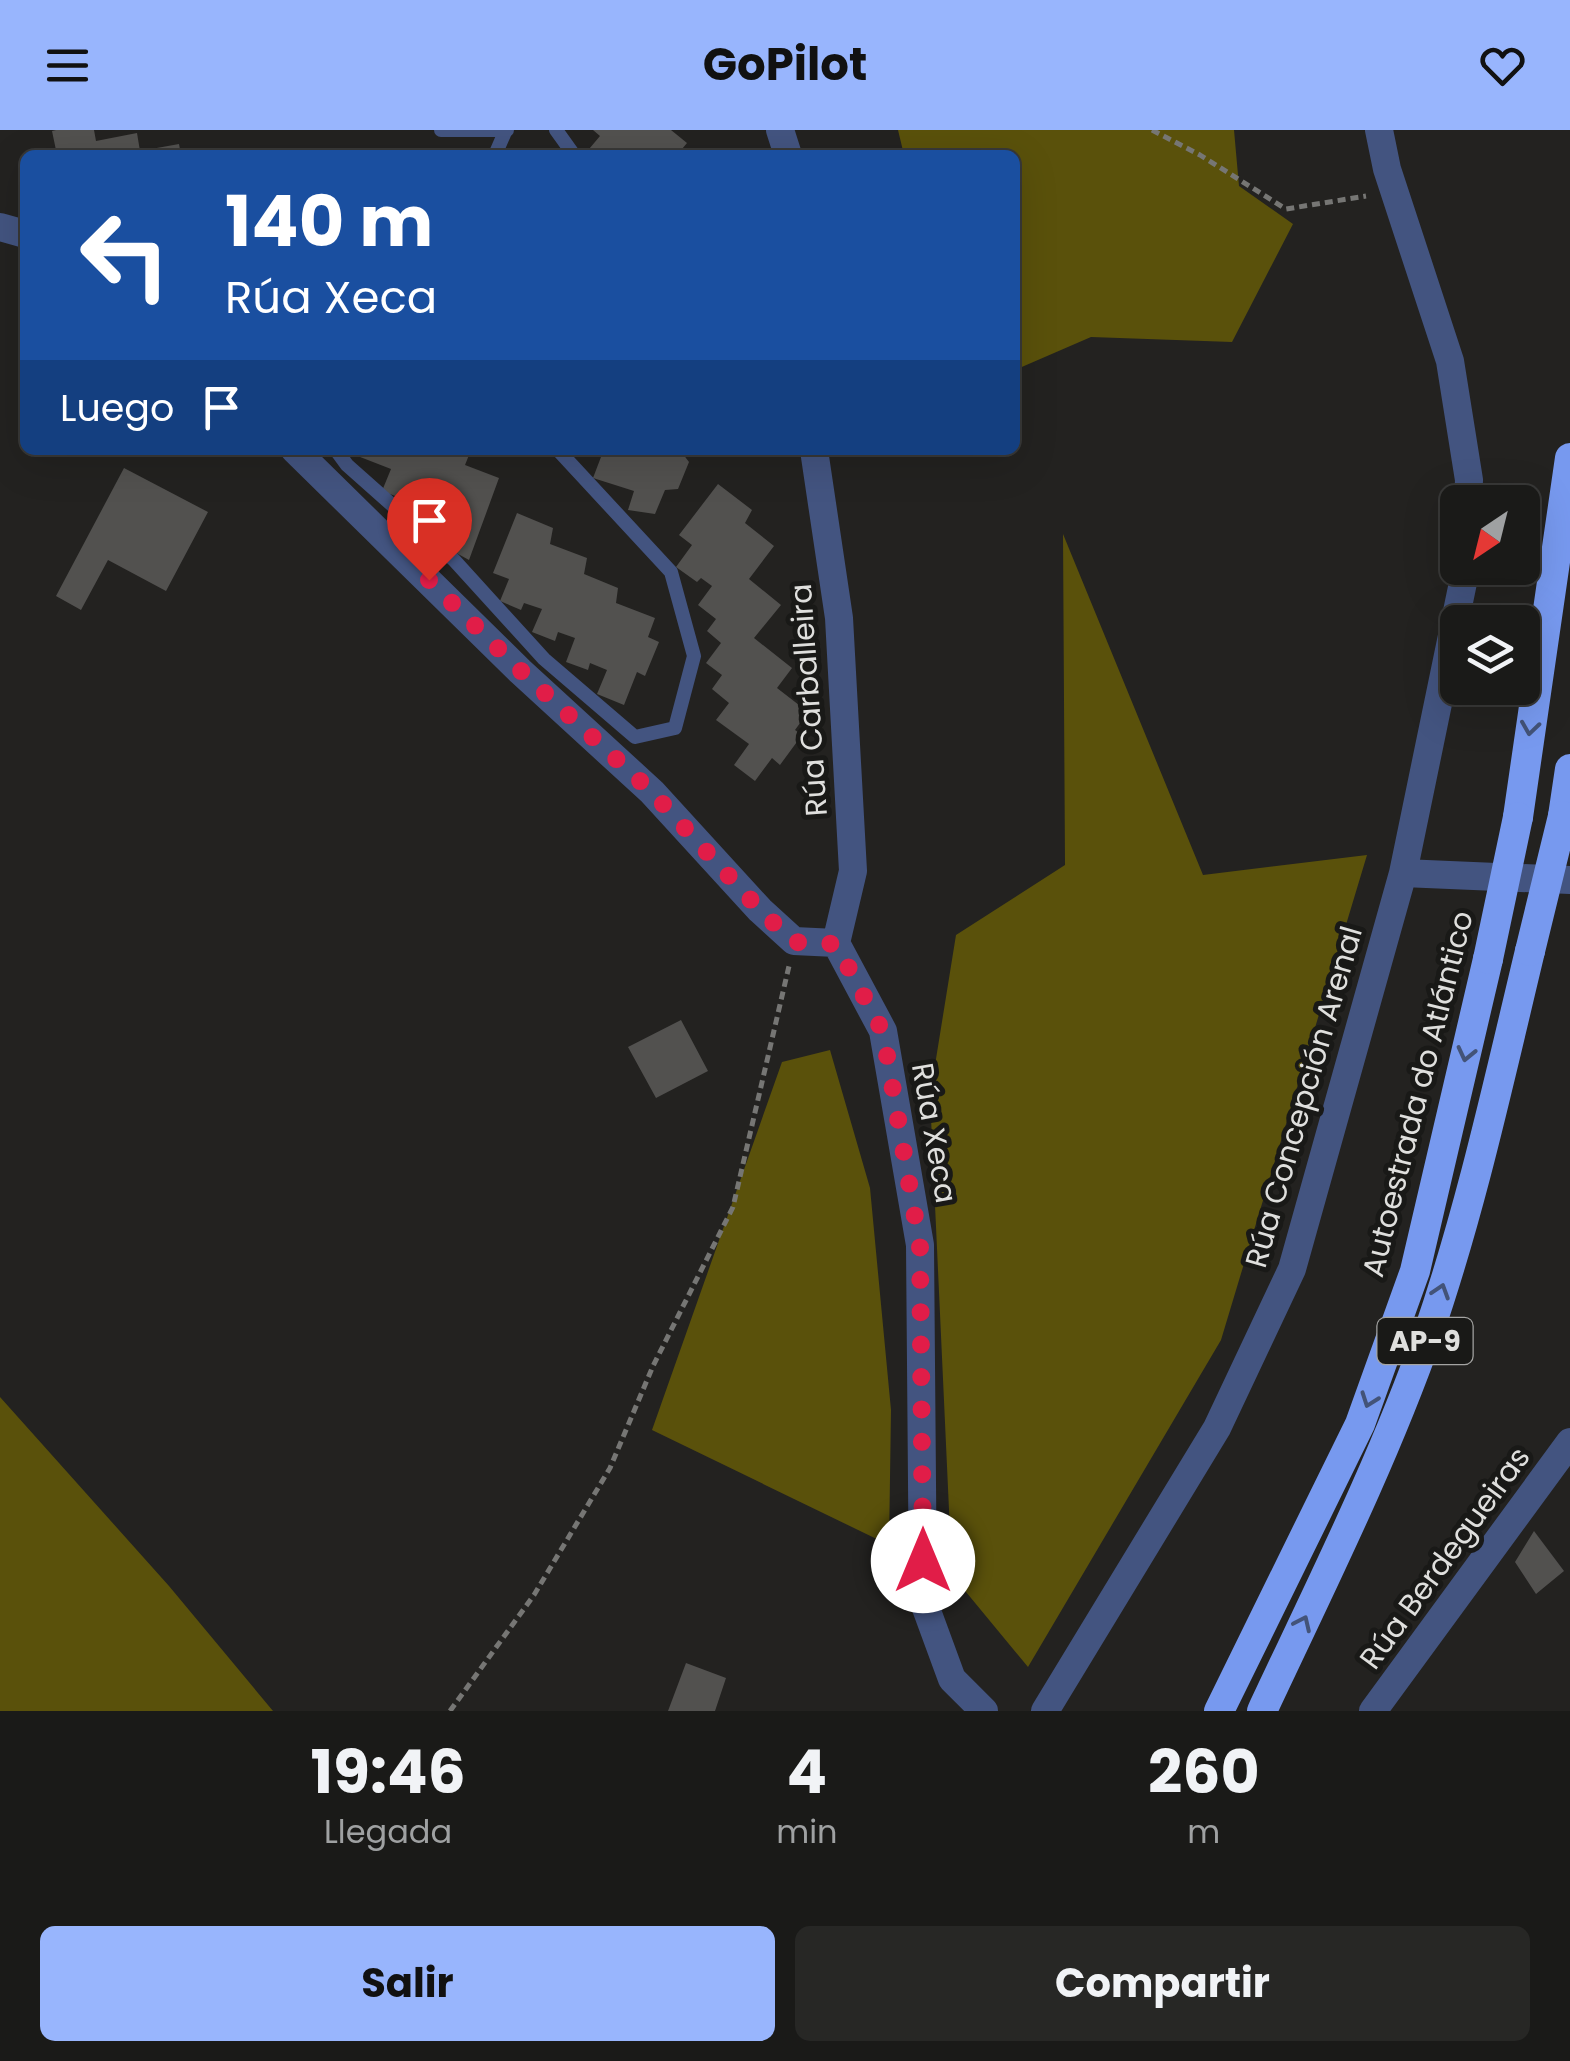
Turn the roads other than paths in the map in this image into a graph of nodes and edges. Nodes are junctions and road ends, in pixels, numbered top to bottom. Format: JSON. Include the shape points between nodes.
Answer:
{"nodes":[{"id":1,"x":441,"y":130,"type":"edge"},
{"id":2,"x":1379,"y":130,"type":"edge"},
{"id":3,"x":506,"y":131,"type":"edge"},
{"id":4,"x":300,"y":455,"type":"edge"},
{"id":5,"x":340,"y":455,"type":"edge"},
{"id":6,"x":563,"y":455,"type":"edge"},
{"id":7,"x":815,"y":455,"type":"edge"},
{"id":8,"x":1570,"y":458,"type":"edge"},
{"id":9,"x":1469,"y":485,"type":"edge"},
{"id":10,"x":1462,"y":585,"type":"edge"},
{"id":11,"x":1570,"y":768,"type":"edge"},
{"id":12,"x":1403,"y":873,"type":"junction"},
{"id":13,"x":1570,"y":880,"type":"edge"},
{"id":14,"x":836,"y":944,"type":"junction"},
{"id":15,"x":1570,"y":1442,"type":"edge"},
{"id":16,"x":984,"y":1711,"type":"edge"},
{"id":17,"x":1045,"y":1711,"type":"edge"},
{"id":18,"x":1218,"y":1711,"type":"edge"},
{"id":19,"x":1262,"y":1711,"type":"edge"},
{"id":20,"x":1374,"y":1711,"type":"edge"}],
"edges":[{"from":1,"to":3,"type":"lane"},
{"from":2,"to":9,"type":"street","via":[[1450,361]]},
{"from":4,"to":14,"type":"street","via":[[652,792],[794,942]]},
{"from":5,"to":6,"type":"lane","via":[[454,560],[544,660],[635,738],[675,728],[694,656],[671,572]]},
{"from":7,"to":14,"type":"street","name":"Rúa Carballeira","via":[[839,618],[854,871]]},
{"from":8,"to":18,"type":"highway","name":"Autoestrada do Atlántico","number":"AP-9","one_way":true,"bridge":true,"via":[[1518,817],[1415,1271],[1360,1424]]},
{"from":10,"to":12,"type":"street","name":"Rúa Concepción Arenal"},
{"from":19,"to":11,"type":"highway","number":"AP-9","one_way":true,"bridge":true,"via":[[1376,1467],[1428,1334],[1470,1200]]},
{"from":12,"to":13,"type":"street"},
{"from":12,"to":17,"type":"street","name":"Rúa Concepción Arenal","via":[[1292,1269],[1217,1428]]},
{"from":14,"to":16,"type":"street","name":"Rúa Xeca","via":[[883,1032],[920,1246],[923,1600],[952,1679]]},
{"from":15,"to":20,"type":"street","name":"Rúa Berdegueiras"}]}
